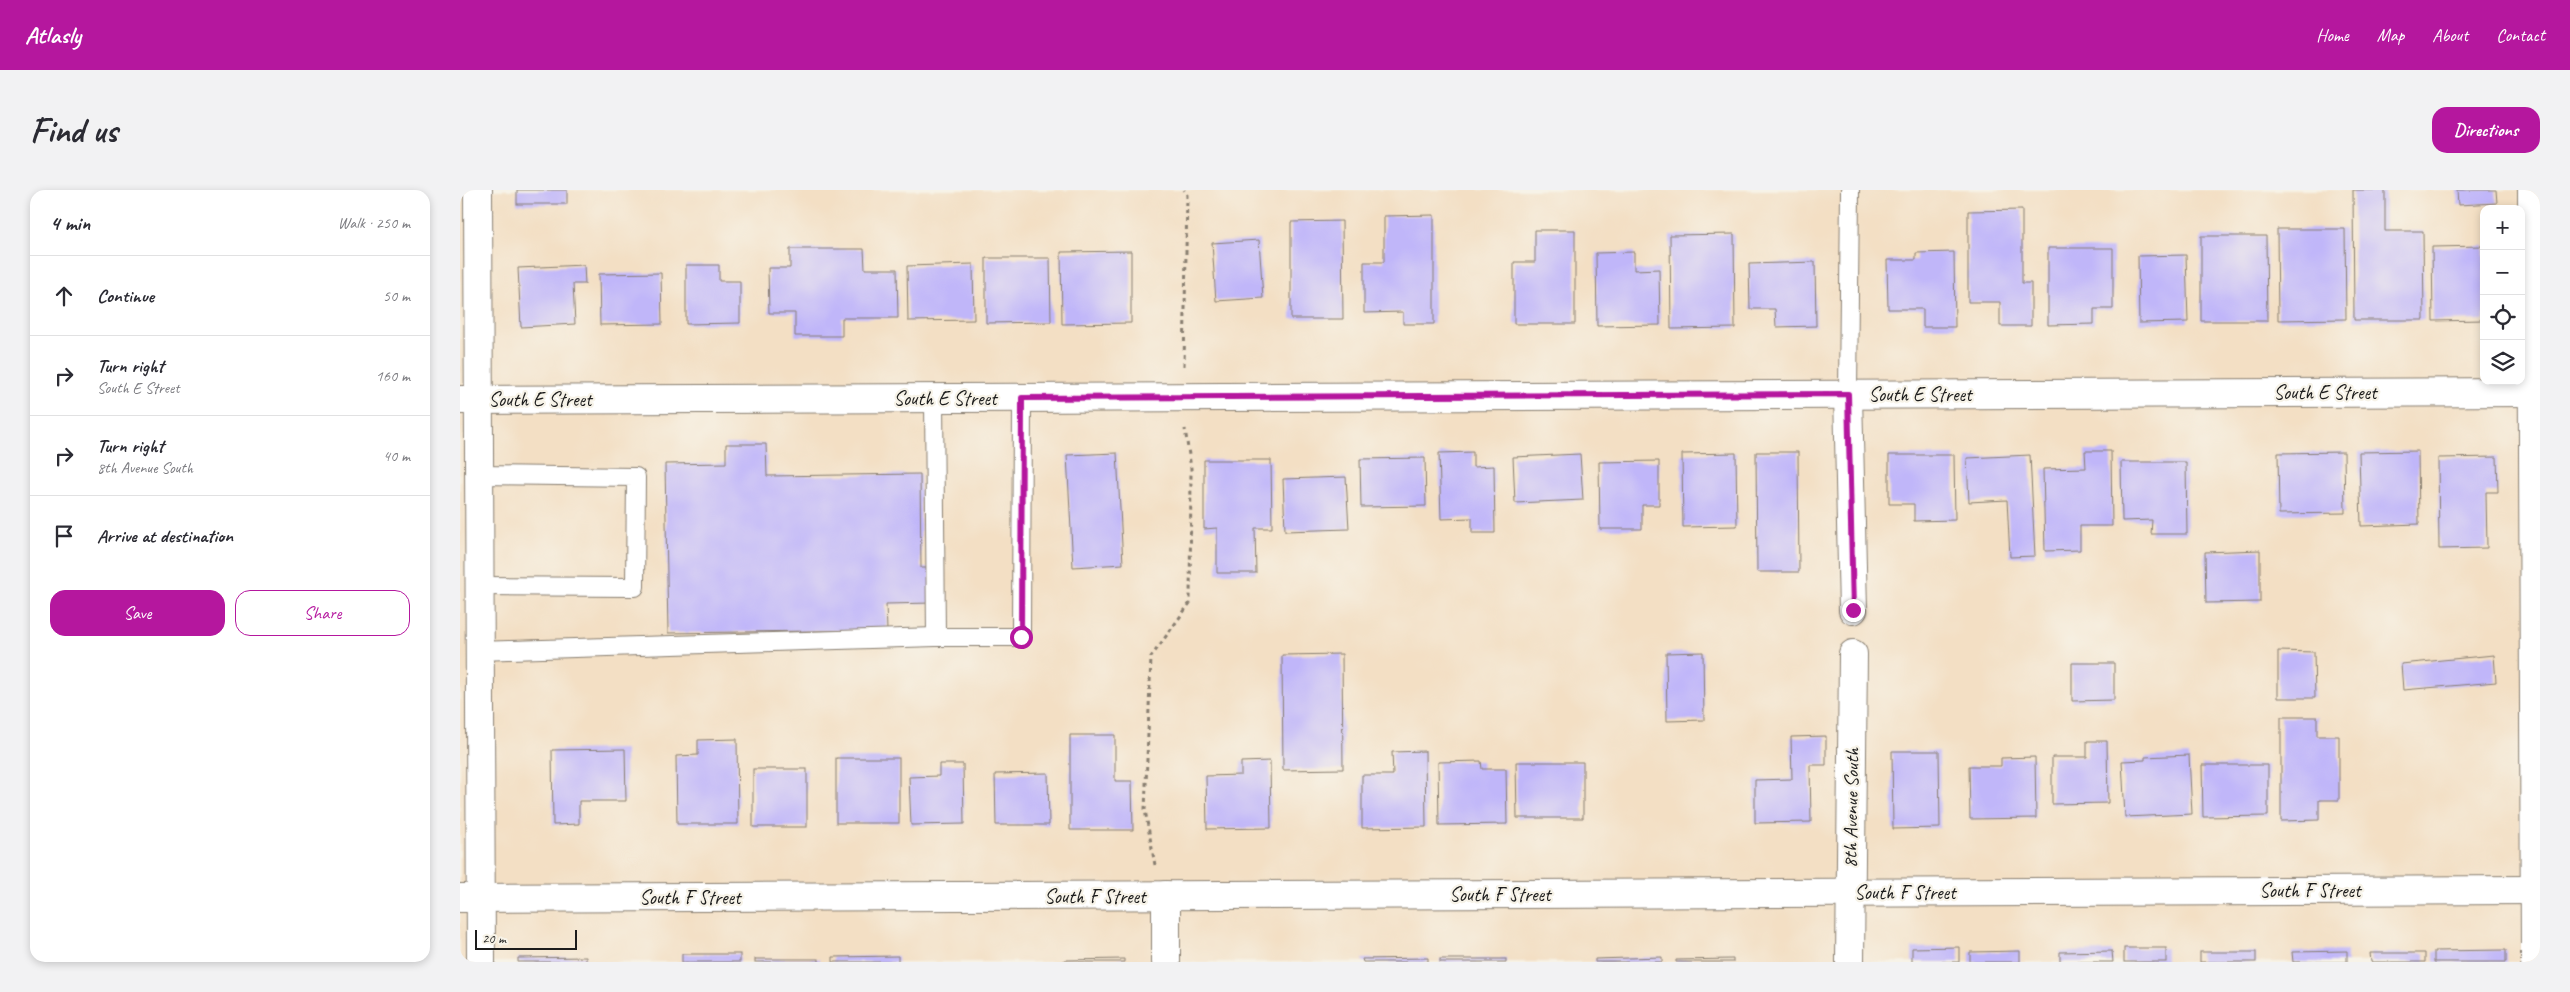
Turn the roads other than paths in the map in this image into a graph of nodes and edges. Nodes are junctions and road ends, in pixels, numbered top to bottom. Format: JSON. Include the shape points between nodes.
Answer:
{"nodes":[{"id":1,"x":478,"y":190,"type":"edge"},
{"id":2,"x":1850,"y":190,"type":"edge"},
{"id":3,"x":2532,"y":190,"type":"edge"},
{"id":4,"x":2537,"y":392,"type":"edge"},
{"id":5,"x":1848,"y":394,"type":"junction"},
{"id":6,"x":934,"y":398,"type":"junction"},
{"id":7,"x":1022,"y":398,"type":"junction"},
{"id":8,"x":469,"y":400,"type":"edge"},
{"id":9,"x":479,"y":475,"type":"junction"},
{"id":10,"x":479,"y":586,"type":"junction"},
{"id":11,"x":1853,"y":610,"type":"dead end"},
{"id":12,"x":936,"y":637,"type":"junction"},
{"id":13,"x":2537,"y":637,"type":"edge"},
{"id":14,"x":479,"y":651,"type":"junction"},
{"id":15,"x":1853,"y":654,"type":"dead end"},
{"id":16,"x":1161,"y":883,"type":"junction"},
{"id":17,"x":2538,"y":890,"type":"edge"},
{"id":18,"x":1850,"y":892,"type":"junction"},
{"id":19,"x":470,"y":898,"type":"edge"},
{"id":20,"x":481,"y":962,"type":"edge"},
{"id":21,"x":1166,"y":962,"type":"edge"},
{"id":22,"x":1850,"y":962,"type":"edge"},
{"id":23,"x":2536,"y":962,"type":"edge"}],
"edges":[{"from":1,"to":8,"type":"street"},
{"from":2,"to":5,"type":"lane"},
{"from":3,"to":4,"type":"street"},
{"from":4,"to":5,"type":"street","name":"South E Street"},
{"from":4,"to":13,"type":"street"},
{"from":5,"to":7,"type":"street","name":"South E Street"},
{"from":5,"to":11,"type":"street"},
{"from":6,"to":7,"type":"street","name":"South E Street"},
{"from":6,"to":8,"type":"street","name":"South E Street"},
{"from":6,"to":12,"type":"lane"},
{"from":7,"to":12,"type":"lane","via":[[1021,637]]},
{"from":8,"to":9,"type":"street"},
{"from":9,"to":10,"type":"street"},
{"from":9,"to":10,"type":"lane","via":[[636,477],[634,587]]},
{"from":10,"to":14,"type":"street"},
{"from":12,"to":14,"type":"lane"},
{"from":13,"to":17,"type":"street"},
{"from":14,"to":19,"type":"street"},
{"from":15,"to":18,"type":"street","name":"8th Avenue South"},
{"from":16,"to":18,"type":"street","name":"South F Street"},
{"from":16,"to":19,"type":"street","name":"South F Street"},
{"from":16,"to":21,"type":"street"},
{"from":17,"to":18,"type":"street","name":"South F Street"},
{"from":17,"to":23,"type":"street"},
{"from":18,"to":22,"type":"street","name":"8th Avenue South"},
{"from":19,"to":20,"type":"street"}]}
